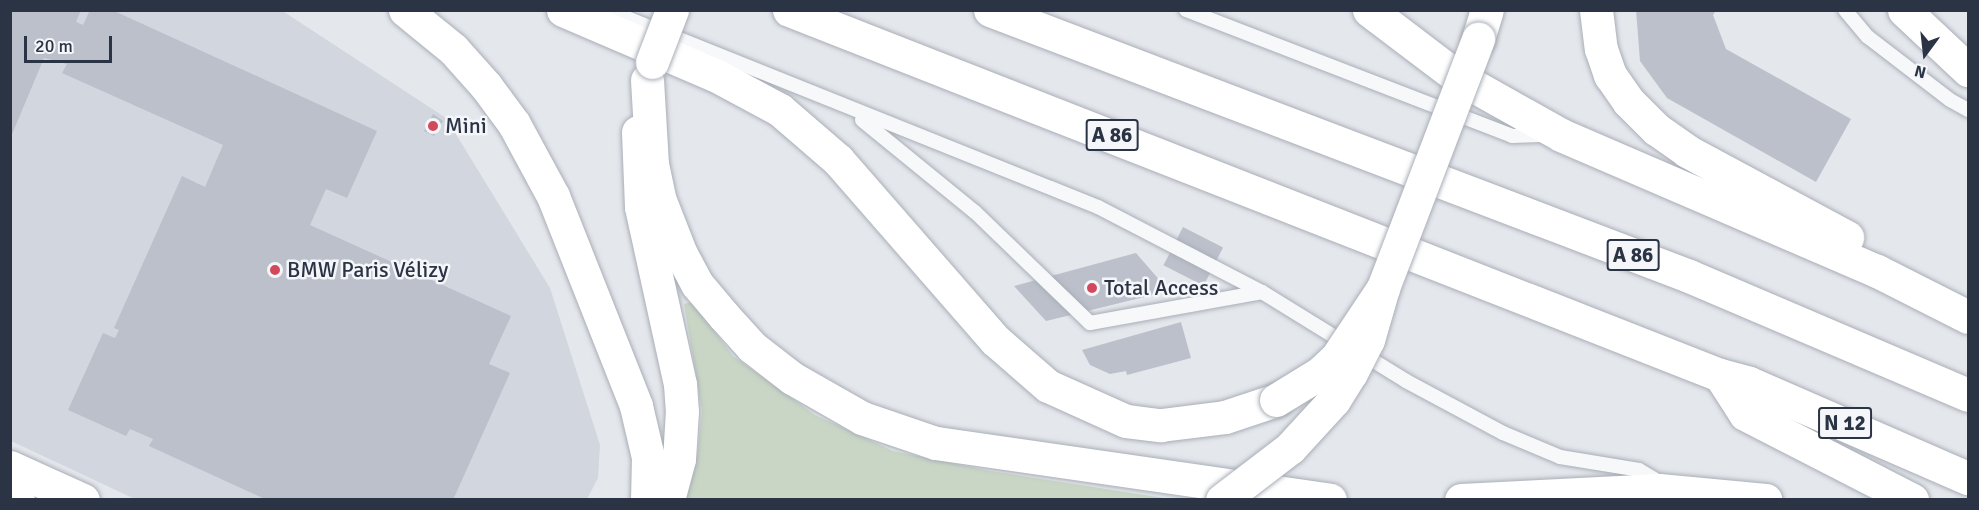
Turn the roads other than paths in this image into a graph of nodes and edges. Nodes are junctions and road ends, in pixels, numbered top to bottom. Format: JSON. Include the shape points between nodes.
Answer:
{"nodes":[{"id":1,"x":405,"y":10,"type":"edge"},
{"id":2,"x":563,"y":10,"type":"edge"},
{"id":3,"x":607,"y":10,"type":"edge"},
{"id":4,"x":672,"y":10,"type":"edge"},
{"id":5,"x":789,"y":10,"type":"edge"},
{"id":6,"x":990,"y":10,"type":"edge"},
{"id":7,"x":1185,"y":10,"type":"edge"},
{"id":8,"x":1369,"y":10,"type":"edge"},
{"id":9,"x":1596,"y":10,"type":"edge"},
{"id":10,"x":1845,"y":10,"type":"edge"},
{"id":11,"x":1904,"y":10,"type":"edge"},
{"id":12,"x":1482,"y":25,"type":"edge"},
{"id":13,"x":1968,"y":70,"type":"edge"},
{"id":14,"x":650,"y":71,"type":"junction"},
{"id":15,"x":1968,"y":110,"type":"edge"},
{"id":16,"x":851,"y":111,"type":"junction"},
{"id":17,"x":1561,"y":135,"type":"junction"},
{"id":18,"x":1877,"y":271,"type":"junction"},
{"id":19,"x":1383,"y":288,"type":"junction"},
{"id":20,"x":1262,"y":292,"type":"junction"},
{"id":21,"x":1968,"y":317,"type":"edge"},
{"id":22,"x":1720,"y":375,"type":"junction"},
{"id":23,"x":1968,"y":395,"type":"edge"},
{"id":24,"x":10,"y":467,"type":"edge"},
{"id":25,"x":1968,"y":478,"type":"edge"},
{"id":26,"x":1673,"y":491,"type":"junction"},
{"id":27,"x":10,"y":496,"type":"edge"},
{"id":28,"x":18,"y":500,"type":"edge"},
{"id":29,"x":82,"y":500,"type":"edge"},
{"id":30,"x":647,"y":500,"type":"edge"},
{"id":31,"x":668,"y":500,"type":"edge"},
{"id":32,"x":1222,"y":500,"type":"edge"},
{"id":33,"x":1330,"y":500,"type":"edge"},
{"id":34,"x":1461,"y":500,"type":"edge"},
{"id":35,"x":1766,"y":500,"type":"edge"},
{"id":36,"x":1912,"y":500,"type":"edge"}],
"edges":[{"from":1,"to":30,"type":"main road","via":[[453,49],[486,86],[513,124],[553,196],[636,406],[648,457]]},
{"from":2,"to":19,"type":"main road","bridge":true,"via":[[715,75],[780,110],[838,160],[995,340],[1048,386],[1126,421],[1161,425],[1225,417],[1276,400],[1320,373],[1337,357]]},
{"from":3,"to":16,"type":"lane"},
{"from":4,"to":14,"type":"main road","bridge":true},
{"from":5,"to":22,"type":"main road","number":"A 86"},
{"from":6,"to":23,"type":"main road","number":"A 86","via":[[1689,276]]},
{"from":7,"to":17,"type":"lane","via":[[1512,136]]},
{"from":8,"to":17,"type":"main road","via":[[1456,75]]},
{"from":9,"to":18,"type":"main road","via":[[1601,49],[1610,75],[1628,101],[1656,129],[1687,151],[1850,239],[1869,252]]},
{"from":10,"to":15,"type":"lane","via":[[1868,37]]},
{"from":11,"to":13,"type":"main road"},
{"from":12,"to":19,"type":"main road","bridge":true},
{"from":14,"to":31,"type":"main road","via":[[638,133],[638,177],[682,411],[679,459]]},
{"from":14,"to":33,"type":"main road","via":[[648,135],[659,198],[697,284],[752,347],[824,398],[862,418],[936,444]]},
{"from":16,"to":20,"type":"lane","via":[[1098,207]]},
{"from":16,"to":20,"type":"lane","via":[[975,212],[1090,323]]},
{"from":17,"to":18,"type":"main road"},
{"from":18,"to":21,"type":"main road"},
{"from":19,"to":32,"type":"main road","bridge":true,"via":[[1368,340],[1334,400],[1290,448]]},
{"from":20,"to":26,"type":"lane","via":[[1406,381],[1503,433],[1560,457],[1639,470]]},
{"from":22,"to":25,"type":"main road","number":"N 12","via":[[1760,387]]},
{"from":22,"to":36,"type":"main road","via":[[1745,414]]},
{"from":24,"to":29,"type":"main road"},
{"from":26,"to":34,"type":"main road"},
{"from":26,"to":35,"type":"main road"},
{"from":27,"to":28,"type":"main road"}]}
